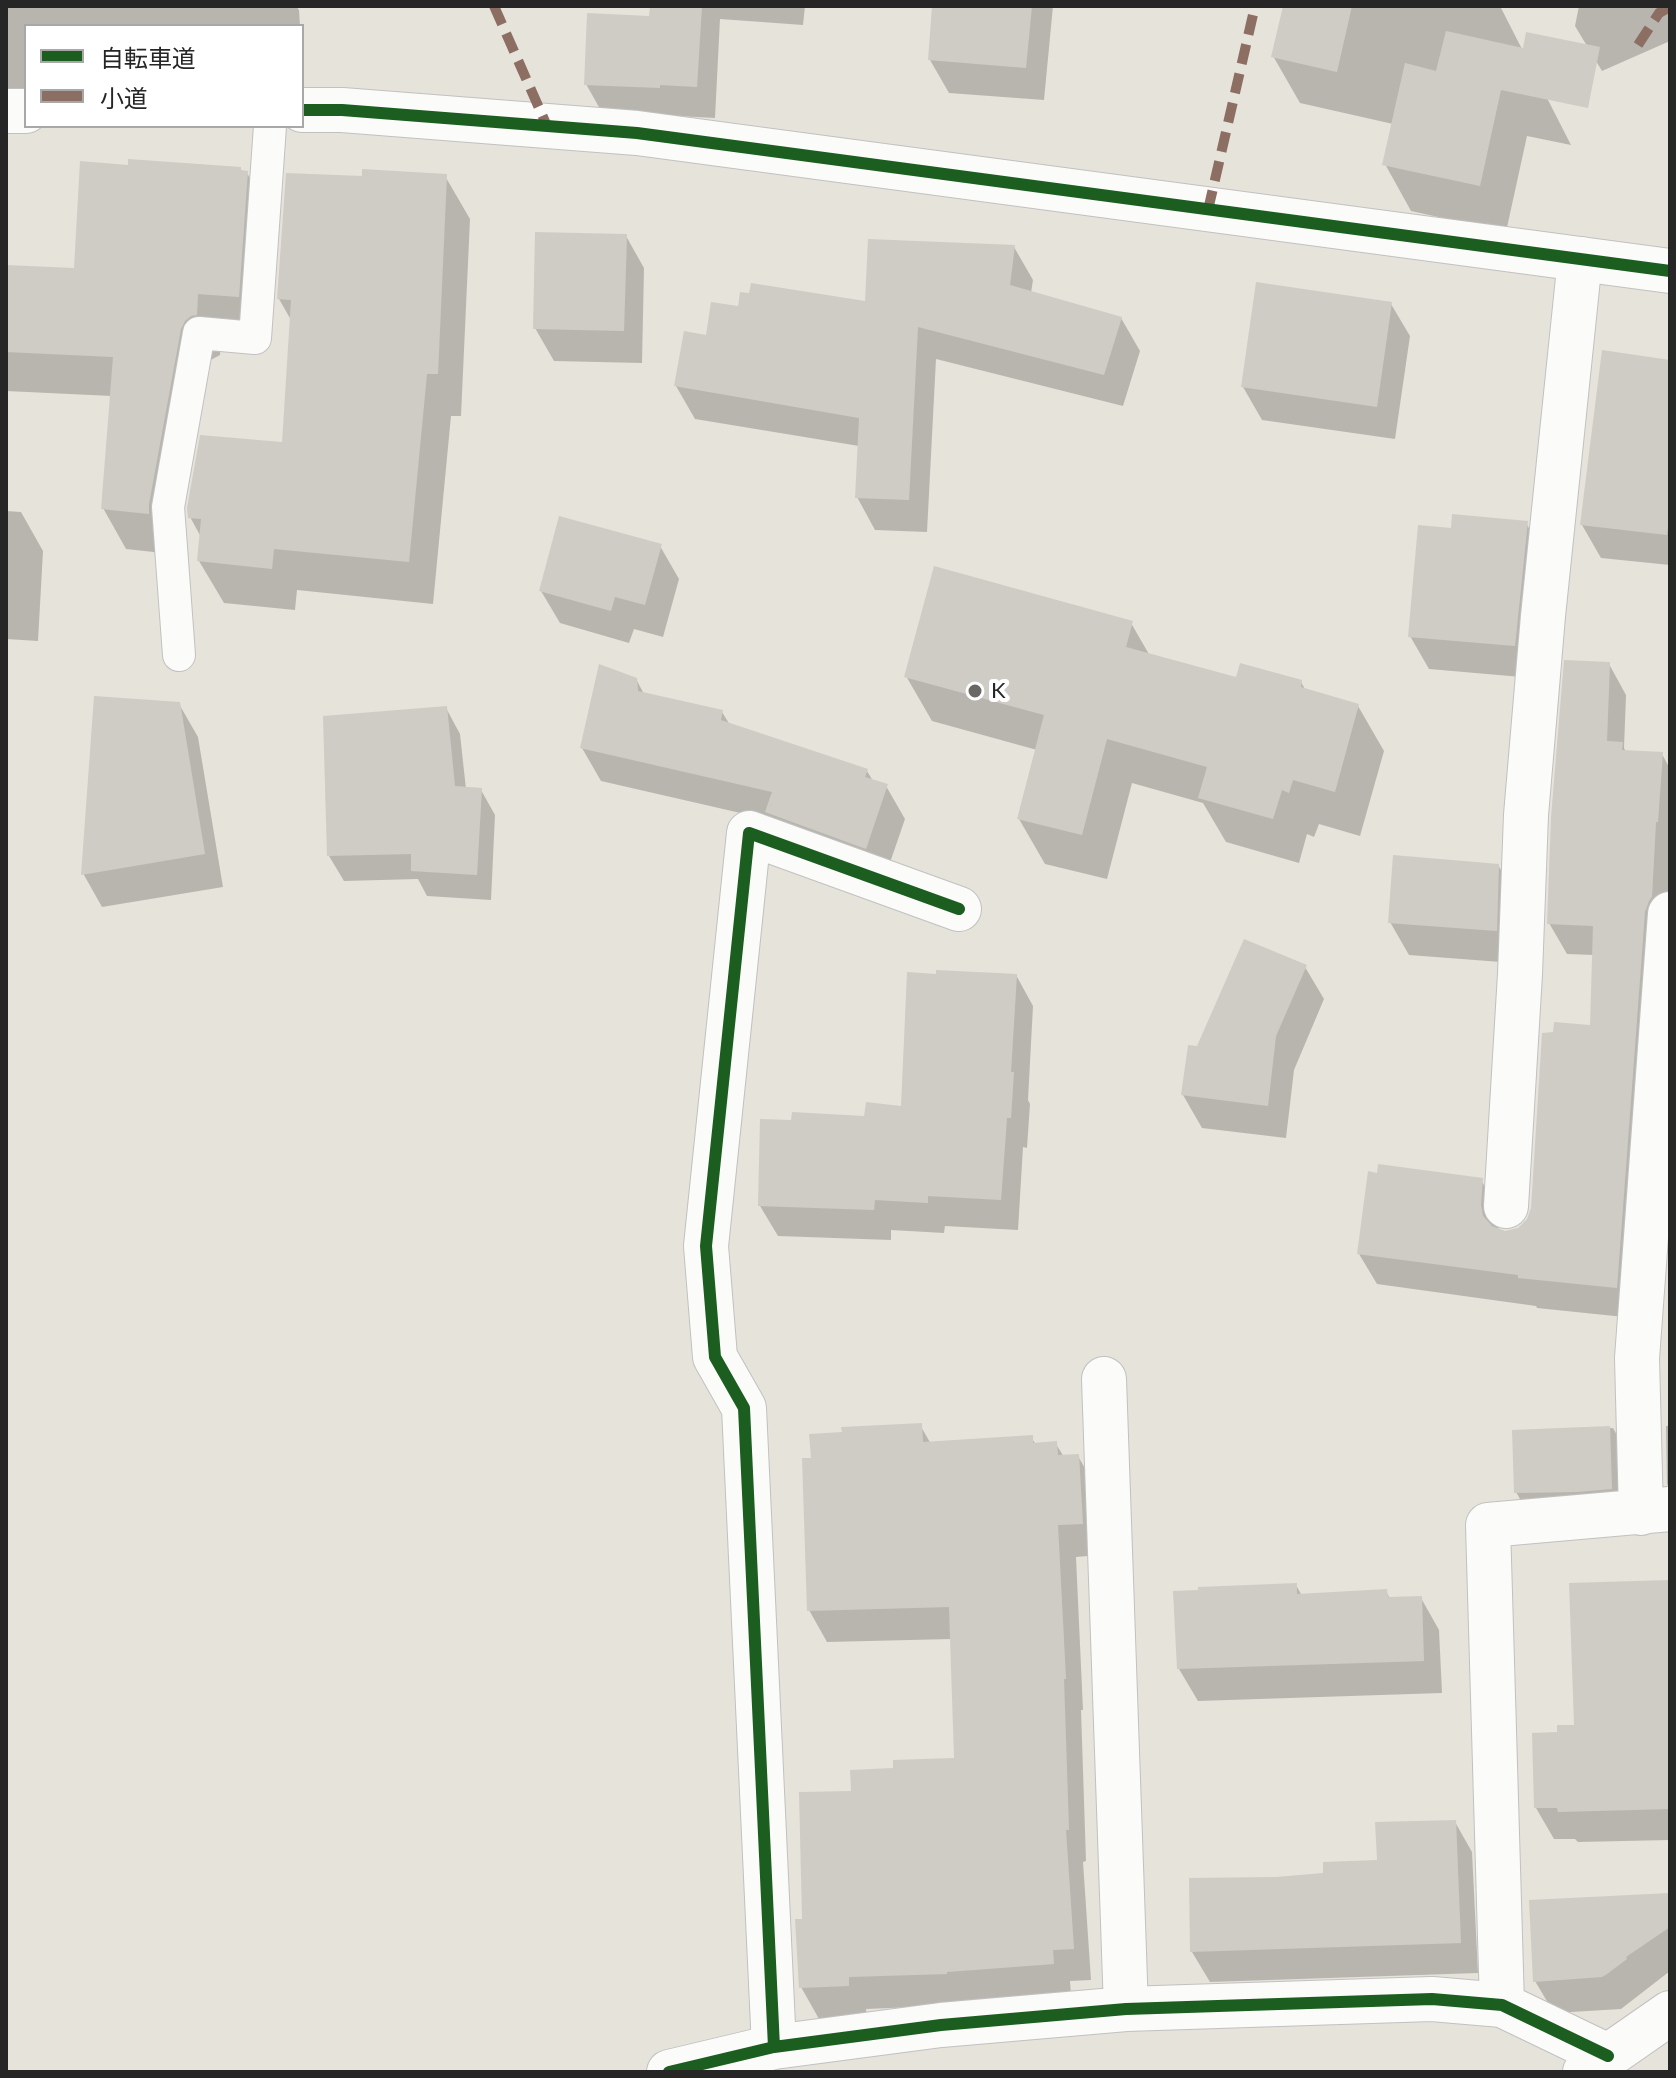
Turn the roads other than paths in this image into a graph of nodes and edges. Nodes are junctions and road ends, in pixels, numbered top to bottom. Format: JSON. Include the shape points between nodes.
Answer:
{"nodes":[{"id":1,"x":304,"y":110,"type":"edge"},
{"id":2,"x":270,"y":128,"type":"edge"},
{"id":3,"x":1580,"y":259,"type":"junction"},
{"id":4,"x":1670,"y":271,"type":"edge"},
{"id":5,"x":179,"y":655,"type":"dead end"},
{"id":6,"x":959,"y":909,"type":"dead end"},
{"id":7,"x":1670,"y":914,"type":"edge"},
{"id":8,"x":1506,"y":1206,"type":"dead end"},
{"id":9,"x":1104,"y":1379,"type":"dead end"},
{"id":10,"x":1655,"y":1511,"type":"edge"},
{"id":11,"x":1502,"y":2005,"type":"junction"},
{"id":12,"x":1126,"y":2009,"type":"junction"},
{"id":13,"x":1670,"y":2013,"type":"edge"},
{"id":14,"x":774,"y":2047,"type":"junction"},
{"id":15,"x":1596,"y":2064,"type":"edge"},
{"id":16,"x":669,"y":2072,"type":"edge"}],
"edges":[{"from":1,"to":3,"type":"street","via":[[637,133]]},
{"from":2,"to":5,"type":"lane","via":[[255,338],[199,333],[168,507]]},
{"from":3,"to":4,"type":"street"},
{"from":3,"to":8,"type":"street","via":[[1526,815]]},
{"from":6,"to":14,"type":"street","via":[[749,833],[706,1246],[715,1357],[744,1408]]},
{"from":7,"to":10,"type":"street","via":[[1637,1358]]},
{"from":9,"to":12,"type":"street"},
{"from":10,"to":11,"type":"street","via":[[1488,1525]]},
{"from":11,"to":12,"type":"street","via":[[1432,1999]]},
{"from":11,"to":15,"type":"street"},
{"from":12,"to":14,"type":"street"},
{"from":13,"to":15,"type":"street"},
{"from":14,"to":16,"type":"street"}]}
